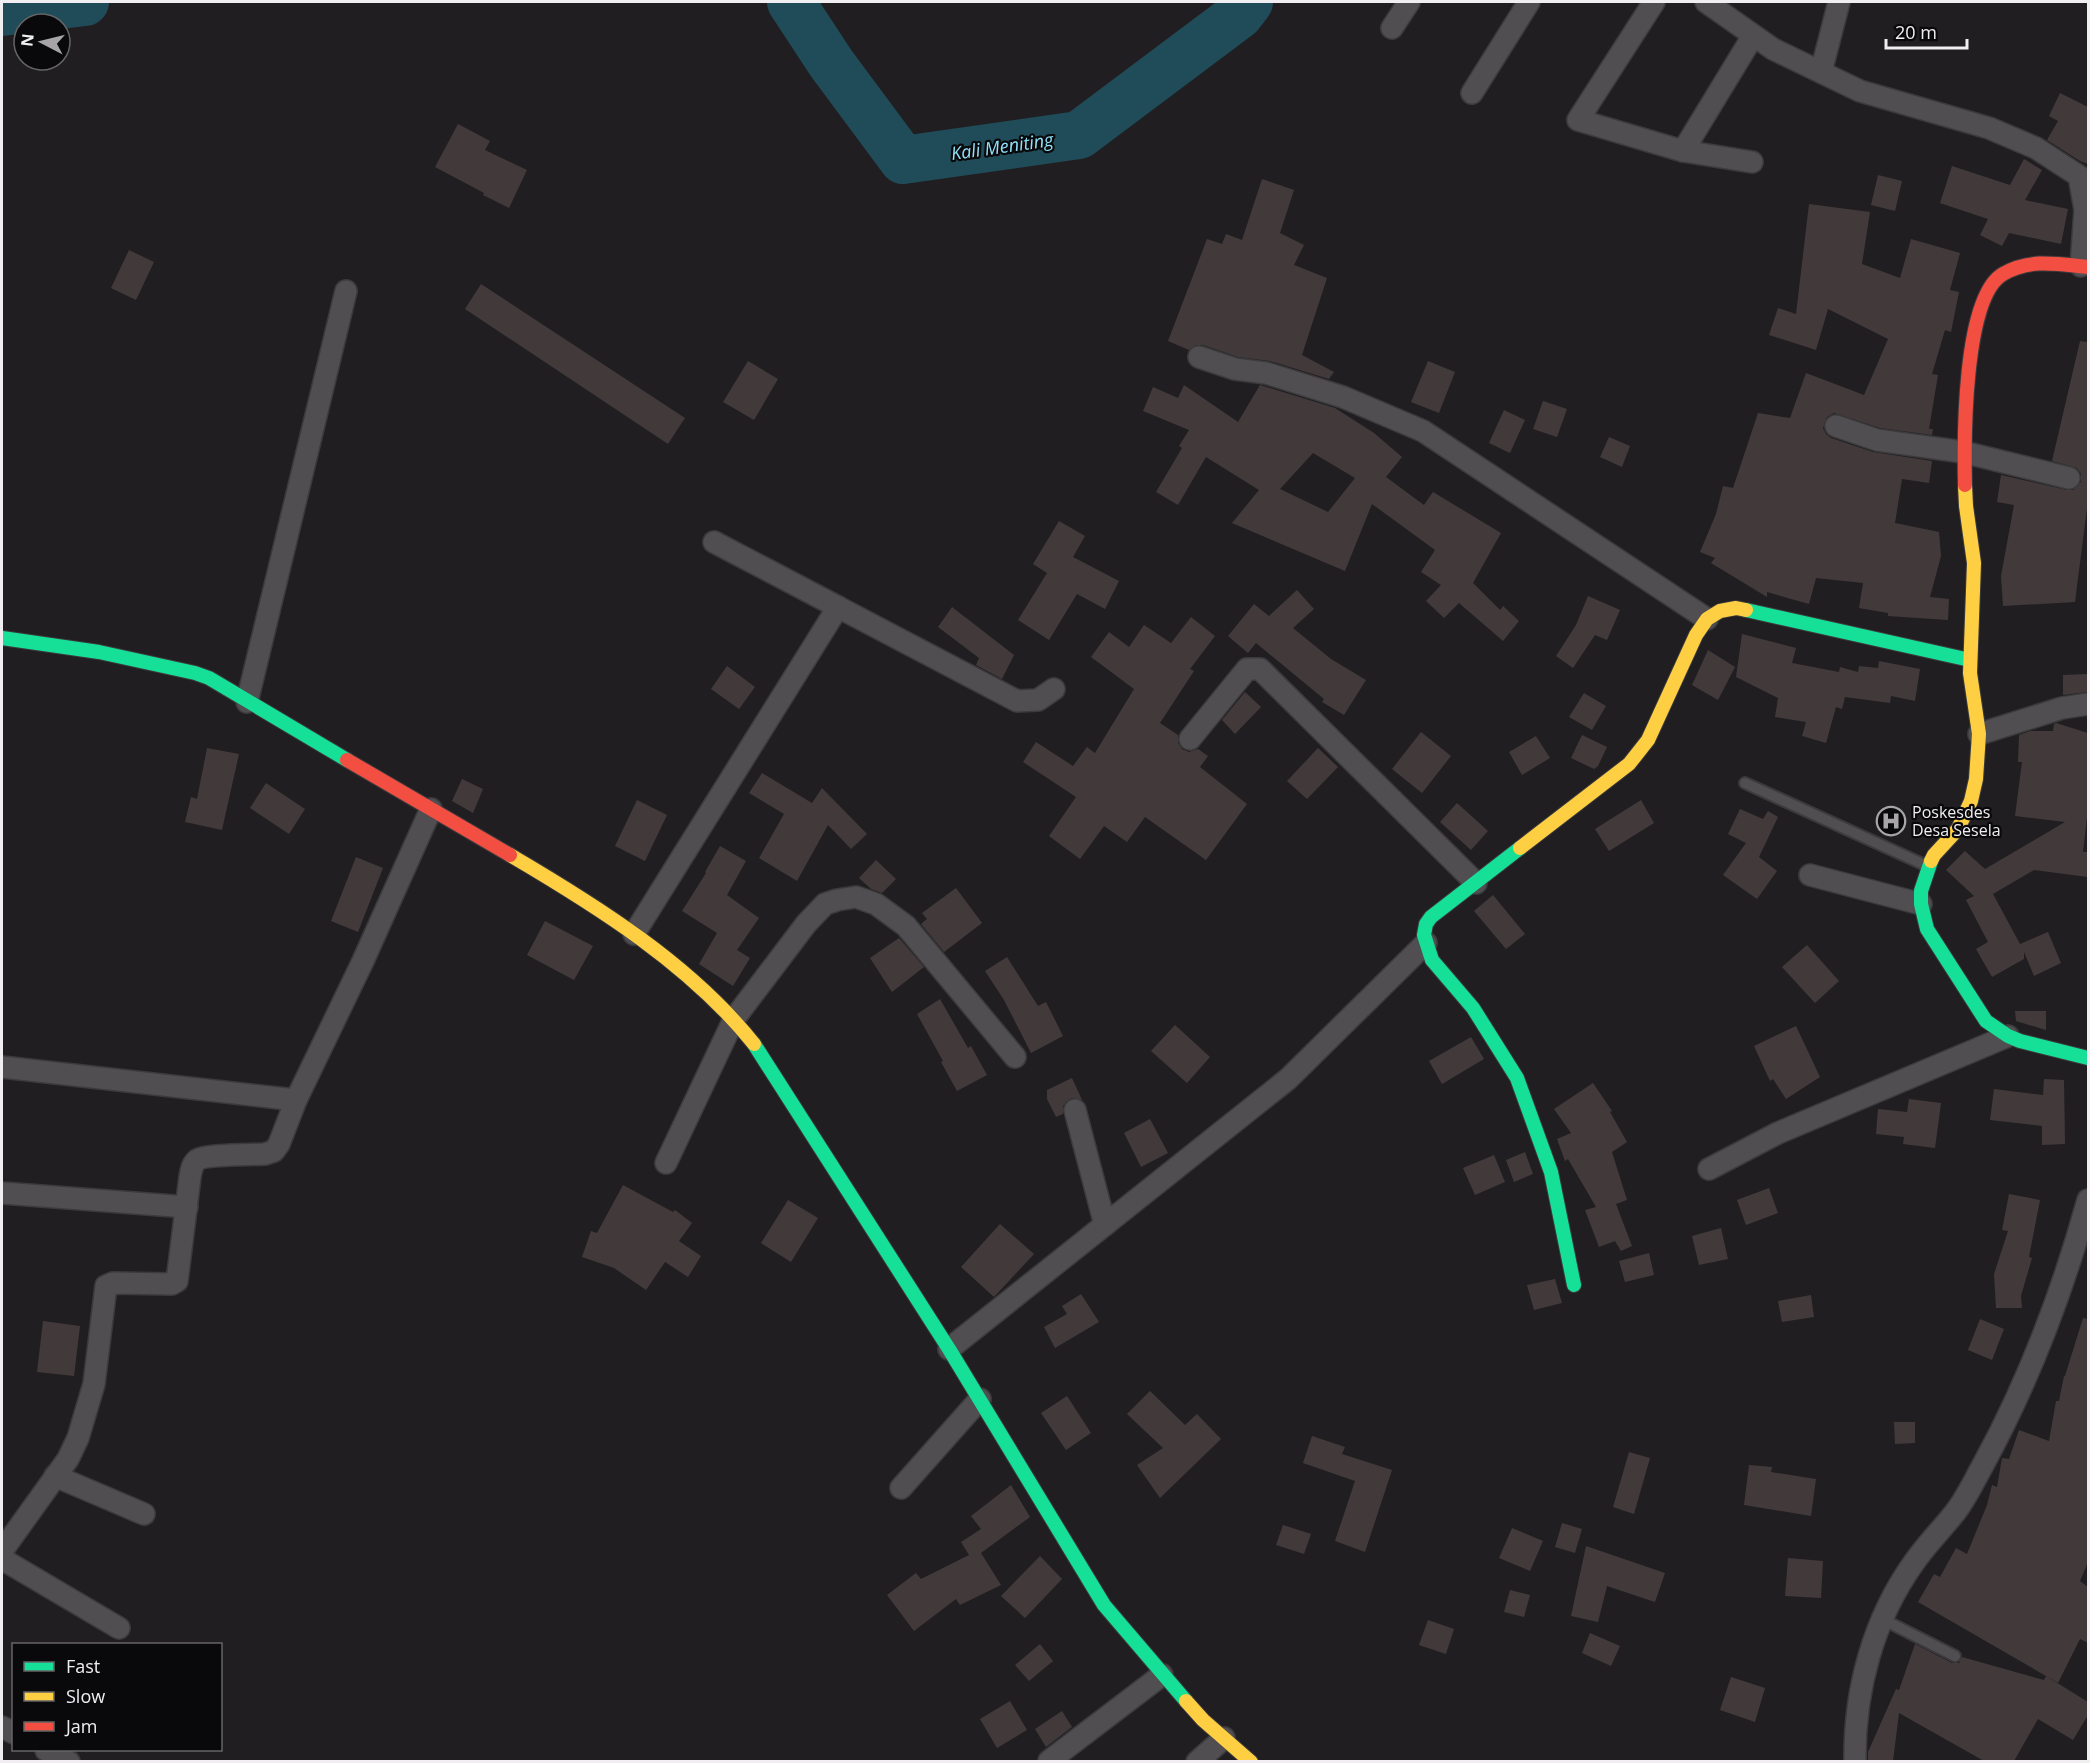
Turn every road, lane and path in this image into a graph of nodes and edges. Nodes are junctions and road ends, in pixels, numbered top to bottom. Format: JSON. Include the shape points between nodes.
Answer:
{"nodes":[{"id":1,"x":1408,"y":2,"type":"edge"},
{"id":2,"x":1529,"y":2,"type":"edge"},
{"id":3,"x":1654,"y":2,"type":"edge"},
{"id":4,"x":1706,"y":2,"type":"edge"},
{"id":5,"x":1839,"y":2,"type":"edge"},
{"id":6,"x":1392,"y":28,"type":"dead end"},
{"id":7,"x":1753,"y":36,"type":"junction"},
{"id":8,"x":1821,"y":72,"type":"junction"},
{"id":9,"x":1472,"y":93,"type":"dead end"},
{"id":10,"x":1683,"y":150,"type":"junction"},
{"id":11,"x":1752,"y":162,"type":"dead end"},
{"id":12,"x":2085,"y":266,"type":"edge"},
{"id":13,"x":346,"y":291,"type":"dead end"},
{"id":14,"x":1199,"y":357,"type":"dead end"},
{"id":15,"x":1836,"y":426,"type":"dead end"},
{"id":16,"x":1963,"y":452,"type":"junction"},
{"id":17,"x":2069,"y":478,"type":"dead end"},
{"id":18,"x":714,"y":542,"type":"dead end"},
{"id":19,"x":838,"y":607,"type":"junction"},
{"id":20,"x":1707,"y":619,"type":"junction"},
{"id":21,"x":2,"y":638,"type":"edge"},
{"id":22,"x":1970,"y":660,"type":"junction"},
{"id":23,"x":1054,"y":689,"type":"dead end"},
{"id":24,"x":247,"y":702,"type":"junction"},
{"id":25,"x":2088,"y":704,"type":"edge"},
{"id":26,"x":1979,"y":734,"type":"junction"},
{"id":27,"x":1190,"y":739,"type":"dead end"},
{"id":28,"x":1745,"y":783,"type":"dead end"},
{"id":29,"x":431,"y":809,"type":"junction"},
{"id":30,"x":1928,"y":866,"type":"junction"},
{"id":31,"x":1810,"y":875,"type":"dead end"},
{"id":32,"x":1476,"y":883,"type":"junction"},
{"id":33,"x":1921,"y":904,"type":"junction"},
{"id":34,"x":634,"y":933,"type":"junction"},
{"id":35,"x":1426,"y":943,"type":"junction"},
{"id":36,"x":734,"y":1019,"type":"junction"},
{"id":37,"x":2008,"y":1036,"type":"junction"},
{"id":38,"x":1015,"y":1057,"type":"dead end"},
{"id":39,"x":2088,"y":1058,"type":"edge"},
{"id":40,"x":2,"y":1067,"type":"edge"},
{"id":41,"x":296,"y":1100,"type":"junction"},
{"id":42,"x":1076,"y":1110,"type":"dead end"},
{"id":43,"x":666,"y":1162,"type":"dead end"},
{"id":44,"x":1709,"y":1169,"type":"dead end"},
{"id":45,"x":2,"y":1193,"type":"edge"},
{"id":46,"x":2088,"y":1200,"type":"edge"},
{"id":47,"x":187,"y":1207,"type":"junction"},
{"id":48,"x":1105,"y":1225,"type":"junction"},
{"id":49,"x":1574,"y":1285,"type":"dead end"},
{"id":50,"x":949,"y":1349,"type":"junction"},
{"id":51,"x":980,"y":1399,"type":"junction"},
{"id":52,"x":55,"y":1476,"type":"junction"},
{"id":53,"x":901,"y":1488,"type":"dead end"},
{"id":54,"x":144,"y":1514,"type":"dead end"},
{"id":55,"x":2,"y":1551,"type":"edge"},
{"id":56,"x":2,"y":1559,"type":"edge"},
{"id":57,"x":1882,"y":1619,"type":"junction"},
{"id":58,"x":119,"y":1628,"type":"dead end"},
{"id":59,"x":1955,"y":1656,"type":"dead end"},
{"id":60,"x":1162,"y":1675,"type":"junction"},
{"id":61,"x":1224,"y":1738,"type":"junction"},
{"id":62,"x":50,"y":1751,"type":"edge"},
{"id":63,"x":69,"y":1761,"type":"edge"},
{"id":64,"x":1049,"y":1761,"type":"edge"},
{"id":65,"x":1197,"y":1761,"type":"edge"},
{"id":66,"x":1251,"y":1761,"type":"edge"},
{"id":67,"x":1856,"y":1761,"type":"edge"}],
"edges":[{"from":1,"to":6,"type":"street"},
{"from":2,"to":9,"type":"street"},
{"from":3,"to":10,"type":"street","via":[[1578,120]]},
{"from":4,"to":7,"type":"street"},
{"from":5,"to":8,"type":"street"},
{"from":7,"to":8,"type":"street"},
{"from":7,"to":10,"type":"street"},
{"from":8,"to":12,"type":"street","via":[[1860,91],[1989,128],[2036,148],[2079,176],[2085,210]]},
{"from":10,"to":11,"type":"street"},
{"from":12,"to":16,"type":"street","via":[[2038,262],[2019,266],[1992,282],[1979,313],[1970,360]]},
{"from":13,"to":24,"type":"street"},
{"from":14,"to":20,"type":"street","via":[[1343,397],[1424,431]]},
{"from":15,"to":16,"type":"street","via":[[1877,440]]},
{"from":16,"to":17,"type":"street"},
{"from":16,"to":22,"type":"street","via":[[1974,562]]},
{"from":18,"to":19,"type":"street"},
{"from":19,"to":23,"type":"street","via":[[1017,701],[1038,700]]},
{"from":19,"to":34,"type":"street"},
{"from":20,"to":22,"type":"street","via":[[1736,608]]},
{"from":20,"to":32,"type":"street","via":[[1696,634],[1648,740],[1629,764]]},
{"from":21,"to":24,"type":"street","via":[[99,652],[195,673]]},
{"from":22,"to":26,"type":"street"},
{"from":24,"to":29,"type":"street"},
{"from":25,"to":26,"type":"street","via":[[2062,708]]},
{"from":26,"to":30,"type":"street","via":[[1977,779],[1971,801],[1958,829]]},
{"from":27,"to":32,"type":"street","via":[[1247,669],[1260,669]]},
{"from":28,"to":30,"type":"lane"},
{"from":29,"to":34,"type":"street"},
{"from":29,"to":41,"type":"street"},
{"from":30,"to":33,"type":"street"},
{"from":31,"to":33,"type":"street"},
{"from":32,"to":35,"type":"street","via":[[1431,917],[1426,924]]},
{"from":33,"to":37,"type":"street","via":[[1927,930],[1978,1010],[1986,1021]]},
{"from":34,"to":36,"type":"street","via":[[684,972]]},
{"from":35,"to":48,"type":"street","via":[[1288,1079]]},
{"from":35,"to":49,"type":"street","via":[[1432,960],[1473,1008],[1517,1078],[1551,1172]]},
{"from":36,"to":38,"type":"street","via":[[825,904],[856,897],[876,904],[906,926]]},
{"from":36,"to":43,"type":"street"},
{"from":36,"to":50,"type":"street","via":[[757,1048]]},
{"from":37,"to":39,"type":"street"},
{"from":37,"to":44,"type":"street","via":[[1778,1133]]},
{"from":40,"to":41,"type":"street"},
{"from":41,"to":47,"type":"street","via":[[274,1151],[197,1160],[191,1168]]},
{"from":42,"to":48,"type":"street"},
{"from":45,"to":47,"type":"street"},
{"from":46,"to":57,"type":"street","via":[[2051,1319],[2008,1419],[1954,1514],[1913,1563]]},
{"from":47,"to":52,"type":"street","via":[[177,1281],[106,1286],[94,1384],[78,1438]]},
{"from":48,"to":50,"type":"street"},
{"from":50,"to":51,"type":"street"},
{"from":51,"to":53,"type":"street"},
{"from":51,"to":60,"type":"street","via":[[1104,1605]]},
{"from":52,"to":54,"type":"street"},
{"from":52,"to":55,"type":"street"},
{"from":56,"to":58,"type":"street"},
{"from":57,"to":59,"type":"lane"},
{"from":57,"to":67,"type":"street","via":[[1863,1679]]},
{"from":60,"to":61,"type":"street"},
{"from":60,"to":64,"type":"street"},
{"from":61,"to":65,"type":"street"},
{"from":61,"to":66,"type":"street"},
{"from":62,"to":63,"type":"street"}]}
